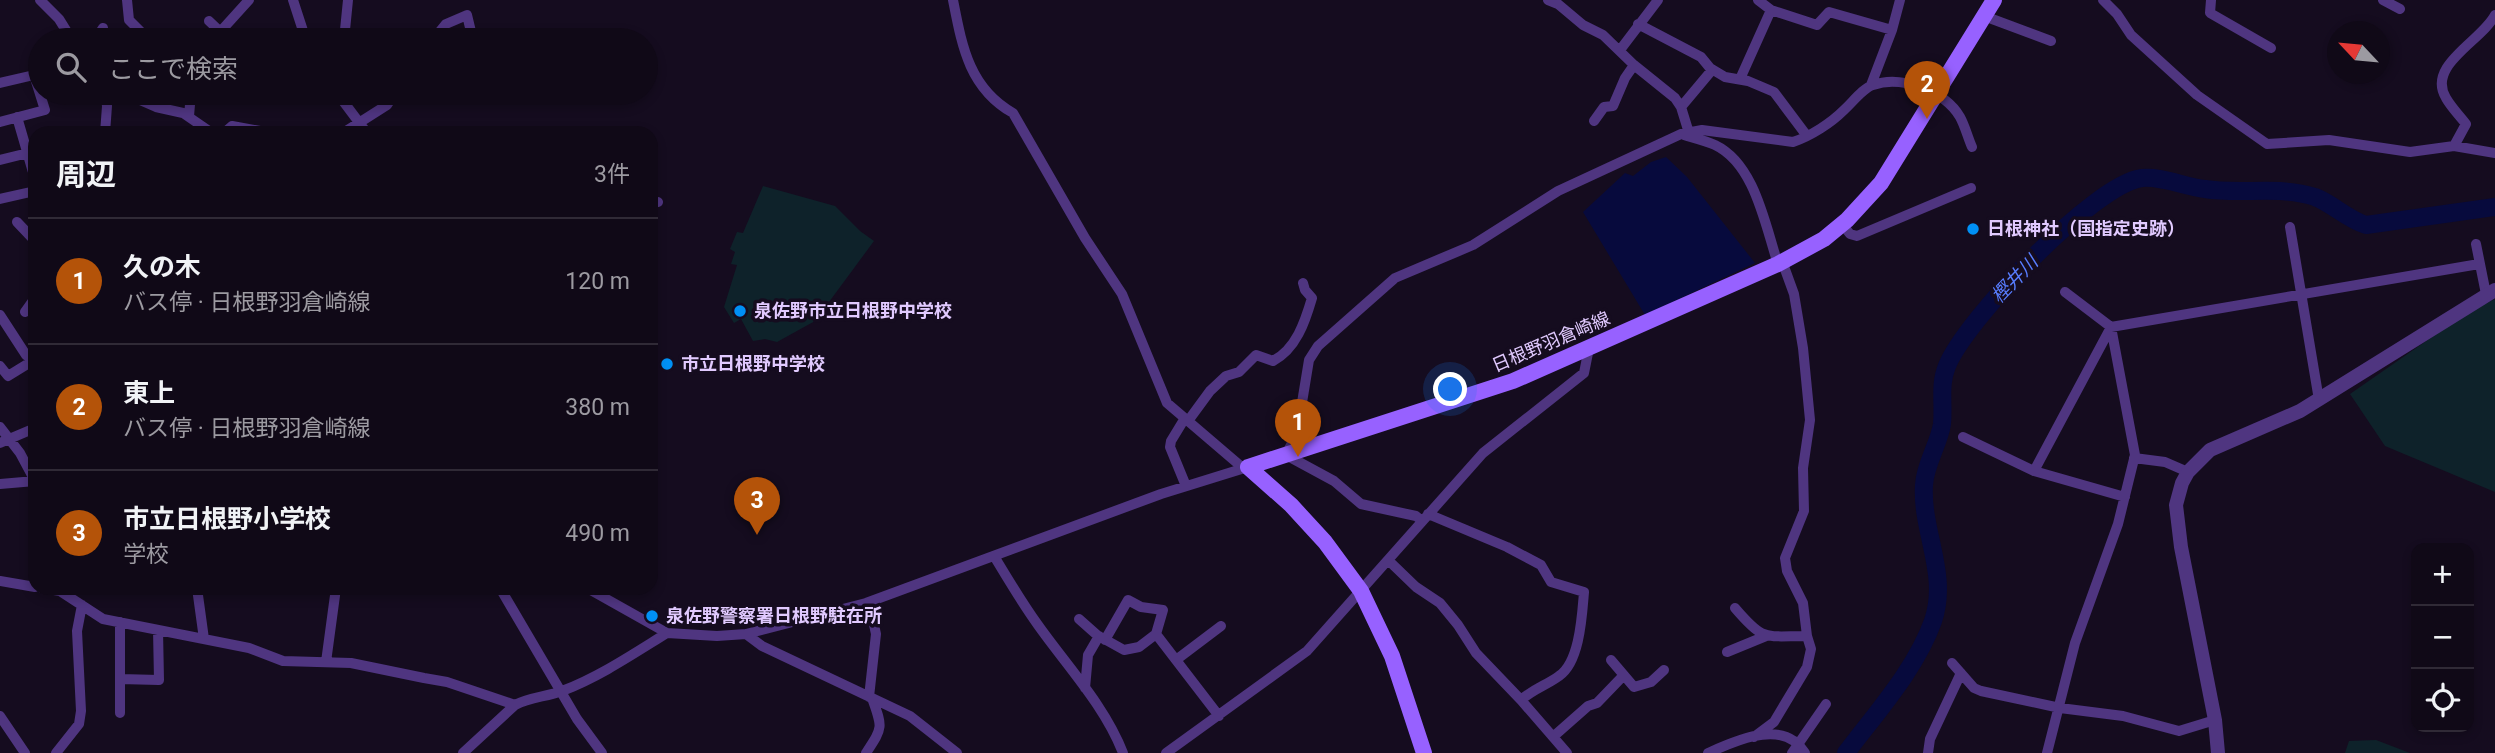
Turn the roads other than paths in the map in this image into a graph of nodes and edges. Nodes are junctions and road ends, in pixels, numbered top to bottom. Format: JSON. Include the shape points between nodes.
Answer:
{"nodes":[{"id":1,"x":40,"y":0,"type":"edge"},
{"id":2,"x":127,"y":0,"type":"edge"},
{"id":3,"x":249,"y":0,"type":"edge"},
{"id":4,"x":293,"y":0,"type":"edge"},
{"id":5,"x":348,"y":0,"type":"edge"},
{"id":6,"x":953,"y":0,"type":"edge"},
{"id":7,"x":1548,"y":0,"type":"edge"},
{"id":8,"x":1658,"y":0,"type":"edge"},
{"id":9,"x":1758,"y":0,"type":"edge"},
{"id":10,"x":1900,"y":0,"type":"edge"},
{"id":11,"x":1994,"y":0,"type":"edge"},
{"id":12,"x":2103,"y":0,"type":"edge"},
{"id":13,"x":2211,"y":0,"type":"edge"},
{"id":14,"x":2383,"y":0,"type":"edge"},
{"id":15,"x":2400,"y":9,"type":"dead end"},
{"id":16,"x":1771,"y":10,"type":"junction"},
{"id":17,"x":2495,"y":15,"type":"edge"},
{"id":18,"x":1984,"y":16,"type":"junction"},
{"id":19,"x":209,"y":21,"type":"dead end"},
{"id":20,"x":1638,"y":24,"type":"junction"},
{"id":21,"x":64,"y":28,"type":"edge"},
{"id":22,"x":137,"y":28,"type":"edge"},
{"id":23,"x":216,"y":28,"type":"edge"},
{"id":24,"x":224,"y":28,"type":"edge"},
{"id":25,"x":302,"y":28,"type":"edge"},
{"id":26,"x":345,"y":28,"type":"edge"},
{"id":27,"x":444,"y":28,"type":"edge"},
{"id":28,"x":470,"y":28,"type":"edge"},
{"id":29,"x":1892,"y":30,"type":"junction"},
{"id":30,"x":2051,"y":41,"type":"dead end"},
{"id":31,"x":2271,"y":48,"type":"dead end"},
{"id":32,"x":1620,"y":50,"type":"junction"},
{"id":33,"x":1634,"y":65,"type":"junction"},
{"id":34,"x":1712,"y":70,"type":"junction"},
{"id":35,"x":28,"y":76,"type":"edge"},
{"id":36,"x":1740,"y":79,"type":"junction"},
{"id":37,"x":0,"y":83,"type":"edge"},
{"id":38,"x":1871,"y":85,"type":"junction"},
{"id":39,"x":1936,"y":94,"type":"junction"},
{"id":40,"x":43,"y":105,"type":"edge"},
{"id":41,"x":107,"y":105,"type":"edge"},
{"id":42,"x":151,"y":105,"type":"edge"},
{"id":43,"x":190,"y":105,"type":"edge"},
{"id":44,"x":346,"y":105,"type":"edge"},
{"id":45,"x":387,"y":105,"type":"edge"},
{"id":46,"x":1681,"y":107,"type":"junction"},
{"id":47,"x":189,"y":116,"type":"junction"},
{"id":48,"x":18,"y":117,"type":"junction"},
{"id":49,"x":1594,"y":121,"type":"dead end"},
{"id":50,"x":0,"y":122,"type":"edge"},
{"id":51,"x":358,"y":124,"type":"junction"},
{"id":52,"x":106,"y":126,"type":"edge"},
{"id":53,"x":203,"y":126,"type":"edge"},
{"id":54,"x":355,"y":126,"type":"edge"},
{"id":55,"x":1685,"y":133,"type":"junction"},
{"id":56,"x":1807,"y":136,"type":"junction"},
{"id":57,"x":2454,"y":146,"type":"junction"},
{"id":58,"x":1972,"y":148,"type":"dead end"},
{"id":59,"x":28,"y":153,"type":"joint"},
{"id":60,"x":2495,"y":153,"type":"edge"},
{"id":61,"x":0,"y":160,"type":"edge"},
{"id":62,"x":1971,"y":188,"type":"dead end"},
{"id":63,"x":28,"y":193,"type":"edge"},
{"id":64,"x":0,"y":199,"type":"edge"},
{"id":65,"x":16,"y":222,"type":"dead end"},
{"id":66,"x":1842,"y":224,"type":"junction"},
{"id":67,"x":2290,"y":227,"type":"dead end"},
{"id":68,"x":28,"y":234,"type":"edge"},
{"id":69,"x":2476,"y":244,"type":"dead end"},
{"id":70,"x":1780,"y":262,"type":"junction"},
{"id":71,"x":2479,"y":264,"type":"junction"},
{"id":72,"x":1303,"y":283,"type":"dead end"},
{"id":73,"x":2065,"y":292,"type":"dead end"},
{"id":74,"x":2491,"y":292,"type":"edge"},
{"id":75,"x":2302,"y":294,"type":"junction"},
{"id":76,"x":28,"y":308,"type":"edge"},
{"id":77,"x":25,"y":312,"type":"dead end"},
{"id":78,"x":1,"y":320,"type":"edge"},
{"id":79,"x":2111,"y":327,"type":"junction"},
{"id":80,"x":1289,"y":348,"type":"junction"},
{"id":81,"x":1589,"y":348,"type":"junction"},
{"id":82,"x":28,"y":356,"type":"edge"},
{"id":83,"x":1309,"y":360,"type":"junction"},
{"id":84,"x":28,"y":365,"type":"edge"},
{"id":85,"x":0,"y":366,"type":"edge"},
{"id":86,"x":2319,"y":400,"type":"junction"},
{"id":87,"x":1187,"y":420,"type":"junction"},
{"id":88,"x":0,"y":427,"type":"edge"},
{"id":89,"x":28,"y":431,"type":"edge"},
{"id":90,"x":1963,"y":437,"type":"dead end"},
{"id":91,"x":6,"y":442,"type":"edge"},
{"id":92,"x":1286,"y":455,"type":"junction"},
{"id":93,"x":2134,"y":458,"type":"junction"},
{"id":94,"x":1245,"y":468,"type":"junction"},
{"id":95,"x":2034,"y":471,"type":"junction"},
{"id":96,"x":28,"y":472,"type":"edge"},
{"id":97,"x":2188,"y":472,"type":"junction"},
{"id":98,"x":28,"y":482,"type":"edge"},
{"id":99,"x":0,"y":484,"type":"edge"},
{"id":100,"x":1186,"y":486,"type":"junction"},
{"id":101,"x":2125,"y":497,"type":"junction"},
{"id":102,"x":1425,"y":517,"type":"junction"},
{"id":103,"x":993,"y":556,"type":"junction"},
{"id":104,"x":1388,"y":560,"type":"junction"},
{"id":105,"x":0,"y":581,"type":"edge"},
{"id":106,"x":28,"y":586,"type":"edge"},
{"id":107,"x":1361,"y":591,"type":"junction"},
{"id":108,"x":67,"y":595,"type":"edge"},
{"id":109,"x":198,"y":595,"type":"edge"},
{"id":110,"x":335,"y":595,"type":"edge"},
{"id":111,"x":504,"y":595,"type":"edge"},
{"id":112,"x":599,"y":595,"type":"edge"},
{"id":113,"x":869,"y":602,"type":"junction"},
{"id":114,"x":82,"y":605,"type":"junction"},
{"id":115,"x":1735,"y":608,"type":"dead end"},
{"id":116,"x":1079,"y":619,"type":"dead end"},
{"id":117,"x":120,"y":622,"type":"junction"},
{"id":118,"x":1222,"y":626,"type":"dead end"},
{"id":119,"x":158,"y":630,"type":"junction"},
{"id":120,"x":667,"y":633,"type":"junction"},
{"id":121,"x":746,"y":634,"type":"junction"},
{"id":122,"x":1156,"y":634,"type":"junction"},
{"id":123,"x":1766,"y":636,"type":"junction"},
{"id":124,"x":1807,"y":636,"type":"junction"},
{"id":125,"x":1102,"y":638,"type":"junction"},
{"id":126,"x":204,"y":639,"type":"junction"},
{"id":127,"x":1727,"y":652,"type":"dead end"},
{"id":128,"x":1176,"y":660,"type":"junction"},
{"id":129,"x":1611,"y":660,"type":"dead end"},
{"id":130,"x":326,"y":662,"type":"junction"},
{"id":131,"x":1952,"y":663,"type":"dead end"},
{"id":132,"x":1664,"y":670,"type":"dead end"},
{"id":133,"x":1961,"y":673,"type":"junction"},
{"id":134,"x":1623,"y":676,"type":"junction"},
{"id":135,"x":120,"y":679,"type":"junction"},
{"id":136,"x":1085,"y":688,"type":"junction"},
{"id":137,"x":561,"y":692,"type":"junction"},
{"id":138,"x":871,"y":698,"type":"junction"},
{"id":139,"x":1521,"y":700,"type":"junction"},
{"id":140,"x":1826,"y":704,"type":"dead end"},
{"id":141,"x":515,"y":705,"type":"junction"},
{"id":142,"x":2060,"y":708,"type":"junction"},
{"id":143,"x":120,"y":713,"type":"dead end"},
{"id":144,"x":0,"y":716,"type":"edge"},
{"id":145,"x":1219,"y":716,"type":"junction"},
{"id":146,"x":2215,"y":720,"type":"junction"},
{"id":147,"x":1554,"y":736,"type":"junction"},
{"id":148,"x":1754,"y":737,"type":"junction"},
{"id":149,"x":1798,"y":750,"type":"edge"},
{"id":150,"x":25,"y":753,"type":"edge"},
{"id":151,"x":56,"y":753,"type":"edge"},
{"id":152,"x":463,"y":753,"type":"edge"},
{"id":153,"x":602,"y":753,"type":"edge"},
{"id":154,"x":866,"y":753,"type":"edge"},
{"id":155,"x":957,"y":753,"type":"edge"},
{"id":156,"x":1123,"y":753,"type":"edge"},
{"id":157,"x":1166,"y":753,"type":"edge"},
{"id":158,"x":1424,"y":753,"type":"edge"},
{"id":159,"x":1567,"y":753,"type":"edge"},
{"id":160,"x":1708,"y":753,"type":"edge"},
{"id":161,"x":1928,"y":753,"type":"edge"},
{"id":162,"x":2047,"y":753,"type":"edge"},
{"id":163,"x":2218,"y":753,"type":"edge"}],
"edges":[{"from":1,"to":21,"type":"street"},
{"from":2,"to":22,"type":"street","via":[[129,20]]},
{"from":3,"to":24,"type":"street"},
{"from":4,"to":25,"type":"street"},
{"from":5,"to":26,"type":"street"},
{"from":6,"to":87,"type":"street","via":[[975,77],[996,103],[1013,113],[1122,294],[1167,403]]},
{"from":7,"to":32,"type":"street"},
{"from":8,"to":20,"type":"street"},
{"from":9,"to":16,"type":"street"},
{"from":10,"to":29,"type":"street"},
{"from":11,"to":18,"type":"main road","name":"日根野羽倉崎線"},
{"from":12,"to":57,"type":"street","via":[[2131,35],[2197,95],[2267,145],[2329,140],[2410,152]]},
{"from":13,"to":31,"type":"street","via":[[2210,13]]},
{"from":14,"to":15,"type":"street"},
{"from":16,"to":29,"type":"street","via":[[1818,25],[1829,12]]},
{"from":16,"to":36,"type":"street"},
{"from":17,"to":57,"type":"street","via":[[2442,74],[2445,97],[2466,124]]},
{"from":18,"to":30,"type":"street"},
{"from":18,"to":39,"type":"main road","name":"日根野羽倉崎線"},
{"from":19,"to":23,"type":"street"},
{"from":20,"to":32,"type":"street"},
{"from":20,"to":34,"type":"street","via":[[1701,57]]},
{"from":27,"to":28,"type":"street","via":[[467,15]]},
{"from":29,"to":38,"type":"street"},
{"from":32,"to":33,"type":"street"},
{"from":33,"to":46,"type":"street"},
{"from":33,"to":49,"type":"street","via":[[1614,106],[1604,107]]},
{"from":34,"to":36,"type":"street"},
{"from":34,"to":46,"type":"street"},
{"from":35,"to":37,"type":"street"},
{"from":36,"to":56,"type":"street","via":[[1774,92]]},
{"from":38,"to":39,"type":"street","via":[[1894,82]]},
{"from":38,"to":56,"type":"street","via":[[1841,114]]},
{"from":39,"to":58,"type":"street","via":[[1960,117]]},
{"from":39,"to":66,"type":"main road","name":"日根野羽倉崎線","via":[[1881,183]]},
{"from":40,"to":48,"type":"street","via":[[45,110]]},
{"from":41,"to":52,"type":"street"},
{"from":42,"to":47,"type":"street"},
{"from":43,"to":47,"type":"street"},
{"from":44,"to":51,"type":"street"},
{"from":45,"to":51,"type":"street"},
{"from":46,"to":55,"type":"street"},
{"from":47,"to":53,"type":"street"},
{"from":48,"to":50,"type":"street"},
{"from":48,"to":59,"type":"street"},
{"from":51,"to":54,"type":"street"},
{"from":55,"to":56,"type":"street","via":[[1702,130],[1793,142]]},
{"from":55,"to":70,"type":"street","via":[[1717,146],[1741,164]]},
{"from":55,"to":83,"type":"street","via":[[1558,191],[1473,245],[1395,278],[1318,346]]},
{"from":57,"to":60,"type":"street"},
{"from":59,"to":61,"type":"street"},
{"from":62,"to":66,"type":"street","via":[[1857,236]]},
{"from":63,"to":64,"type":"street"},
{"from":65,"to":68,"type":"street"},
{"from":66,"to":70,"type":"main road","name":"日根野羽倉崎線"},
{"from":67,"to":75,"type":"street"},
{"from":69,"to":71,"type":"street"},
{"from":70,"to":81,"type":"main road","name":"日根野羽倉崎線"},
{"from":70,"to":124,"type":"street","via":[[1794,294],[1811,420],[1803,468],[1804,511],[1786,558],[1787,571],[1803,603]]},
{"from":71,"to":74,"type":"street"},
{"from":71,"to":75,"type":"street"},
{"from":72,"to":80,"type":"street","via":[[1312,299]]},
{"from":73,"to":79,"type":"street"},
{"from":74,"to":86,"type":"street"},
{"from":75,"to":79,"type":"street"},
{"from":75,"to":86,"type":"street"},
{"from":76,"to":77,"type":"street"},
{"from":78,"to":82,"type":"street"},
{"from":79,"to":93,"type":"street"},
{"from":79,"to":95,"type":"street"},
{"from":80,"to":83,"type":"street"},
{"from":80,"to":87,"type":"street","via":[[1273,361],[1256,355],[1239,372],[1226,376]]},
{"from":81,"to":92,"type":"main road","name":"日根野羽倉崎線","via":[[1513,381]]},
{"from":81,"to":102,"type":"street","via":[[1584,373],[1483,453]]},
{"from":83,"to":92,"type":"street","via":[[1297,433]]},
{"from":84,"to":85,"type":"street","via":[[8,376]]},
{"from":86,"to":97,"type":"street","via":[[2210,450]]},
{"from":87,"to":94,"type":"street"},
{"from":87,"to":100,"type":"street","via":[[1170,447]]},
{"from":88,"to":91,"type":"street"},
{"from":89,"to":91,"type":"street"},
{"from":90,"to":95,"type":"street"},
{"from":91,"to":96,"type":"street"},
{"from":92,"to":94,"type":"main road","name":"日根野羽倉崎線"},
{"from":92,"to":102,"type":"street","via":[[1334,481],[1361,505]]},
{"from":93,"to":97,"type":"street","via":[[2165,462]]},
{"from":93,"to":101,"type":"street"},
{"from":94,"to":100,"type":"street"},
{"from":94,"to":107,"type":"main road","via":[[1291,505]]},
{"from":95,"to":101,"type":"street"},
{"from":97,"to":146,"type":"street","via":[[2176,505]]},
{"from":98,"to":99,"type":"street"},
{"from":100,"to":103,"type":"street"},
{"from":101,"to":142,"type":"street","via":[[2075,643]]},
{"from":102,"to":104,"type":"street"},
{"from":102,"to":139,"type":"street","via":[[1507,547],[1541,565],[1551,582],[1584,592],[1581,634],[1562,675]]},
{"from":103,"to":113,"type":"street"},
{"from":103,"to":136,"type":"street"},
{"from":104,"to":107,"type":"street"},
{"from":104,"to":139,"type":"street","via":[[1440,603],[1476,653]]},
{"from":105,"to":106,"type":"street"},
{"from":107,"to":145,"type":"street","via":[[1307,651]]},
{"from":107,"to":158,"type":"main road","via":[[1392,656]]},
{"from":108,"to":114,"type":"street"},
{"from":109,"to":126,"type":"street"},
{"from":110,"to":130,"type":"street"},
{"from":111,"to":137,"type":"street"},
{"from":112,"to":120,"type":"street"},
{"from":113,"to":121,"type":"street"},
{"from":113,"to":138,"type":"street","via":[[876,634]]},
{"from":114,"to":117,"type":"street","via":[[103,619]]},
{"from":114,"to":151,"type":"street","via":[[77,631],[79,724]]},
{"from":115,"to":123,"type":"street","via":[[1754,630]]},
{"from":116,"to":125,"type":"street"},
{"from":117,"to":119,"type":"street"},
{"from":117,"to":135,"type":"street"},
{"from":118,"to":128,"type":"street"},
{"from":119,"to":126,"type":"street"},
{"from":119,"to":135,"type":"street","via":[[159,680]]},
{"from":120,"to":121,"type":"street"},
{"from":120,"to":137,"type":"street","via":[[619,664]]},
{"from":121,"to":138,"type":"street"},
{"from":122,"to":125,"type":"street","via":[[1139,647],[1124,650]]},
{"from":122,"to":125,"type":"street","via":[[1163,610],[1128,600]]},
{"from":122,"to":128,"type":"street"},
{"from":123,"to":124,"type":"street"},
{"from":123,"to":127,"type":"street"},
{"from":124,"to":148,"type":"street","via":[[1811,649],[1807,667],[1774,722]]},
{"from":125,"to":136,"type":"street","via":[[1088,655]]},
{"from":126,"to":130,"type":"street","via":[[283,661]]},
{"from":128,"to":145,"type":"street"},
{"from":129,"to":134,"type":"street"},
{"from":130,"to":141,"type":"street","via":[[446,682]]},
{"from":131,"to":133,"type":"street"},
{"from":132,"to":134,"type":"street","via":[[1651,682],[1634,687]]},
{"from":133,"to":142,"type":"street","via":[[1981,691]]},
{"from":133,"to":161,"type":"street","via":[[1930,738]]},
{"from":134,"to":147,"type":"street"},
{"from":135,"to":143,"type":"street"},
{"from":136,"to":156,"type":"street"},
{"from":137,"to":141,"type":"street"},
{"from":137,"to":153,"type":"street"},
{"from":138,"to":154,"type":"street","via":[[881,722]]},
{"from":138,"to":155,"type":"street","via":[[909,716]]},
{"from":139,"to":147,"type":"street"},
{"from":140,"to":149,"type":"street"},
{"from":141,"to":152,"type":"street"},
{"from":142,"to":146,"type":"street","via":[[2123,716],[2179,731]]},
{"from":142,"to":162,"type":"street"},
{"from":144,"to":150,"type":"street"},
{"from":145,"to":157,"type":"street"},
{"from":146,"to":163,"type":"street"},
{"from":147,"to":159,"type":"street"},
{"from":148,"to":149,"type":"street","via":[[1770,734],[1793,740]]},
{"from":148,"to":160,"type":"street"}]}
